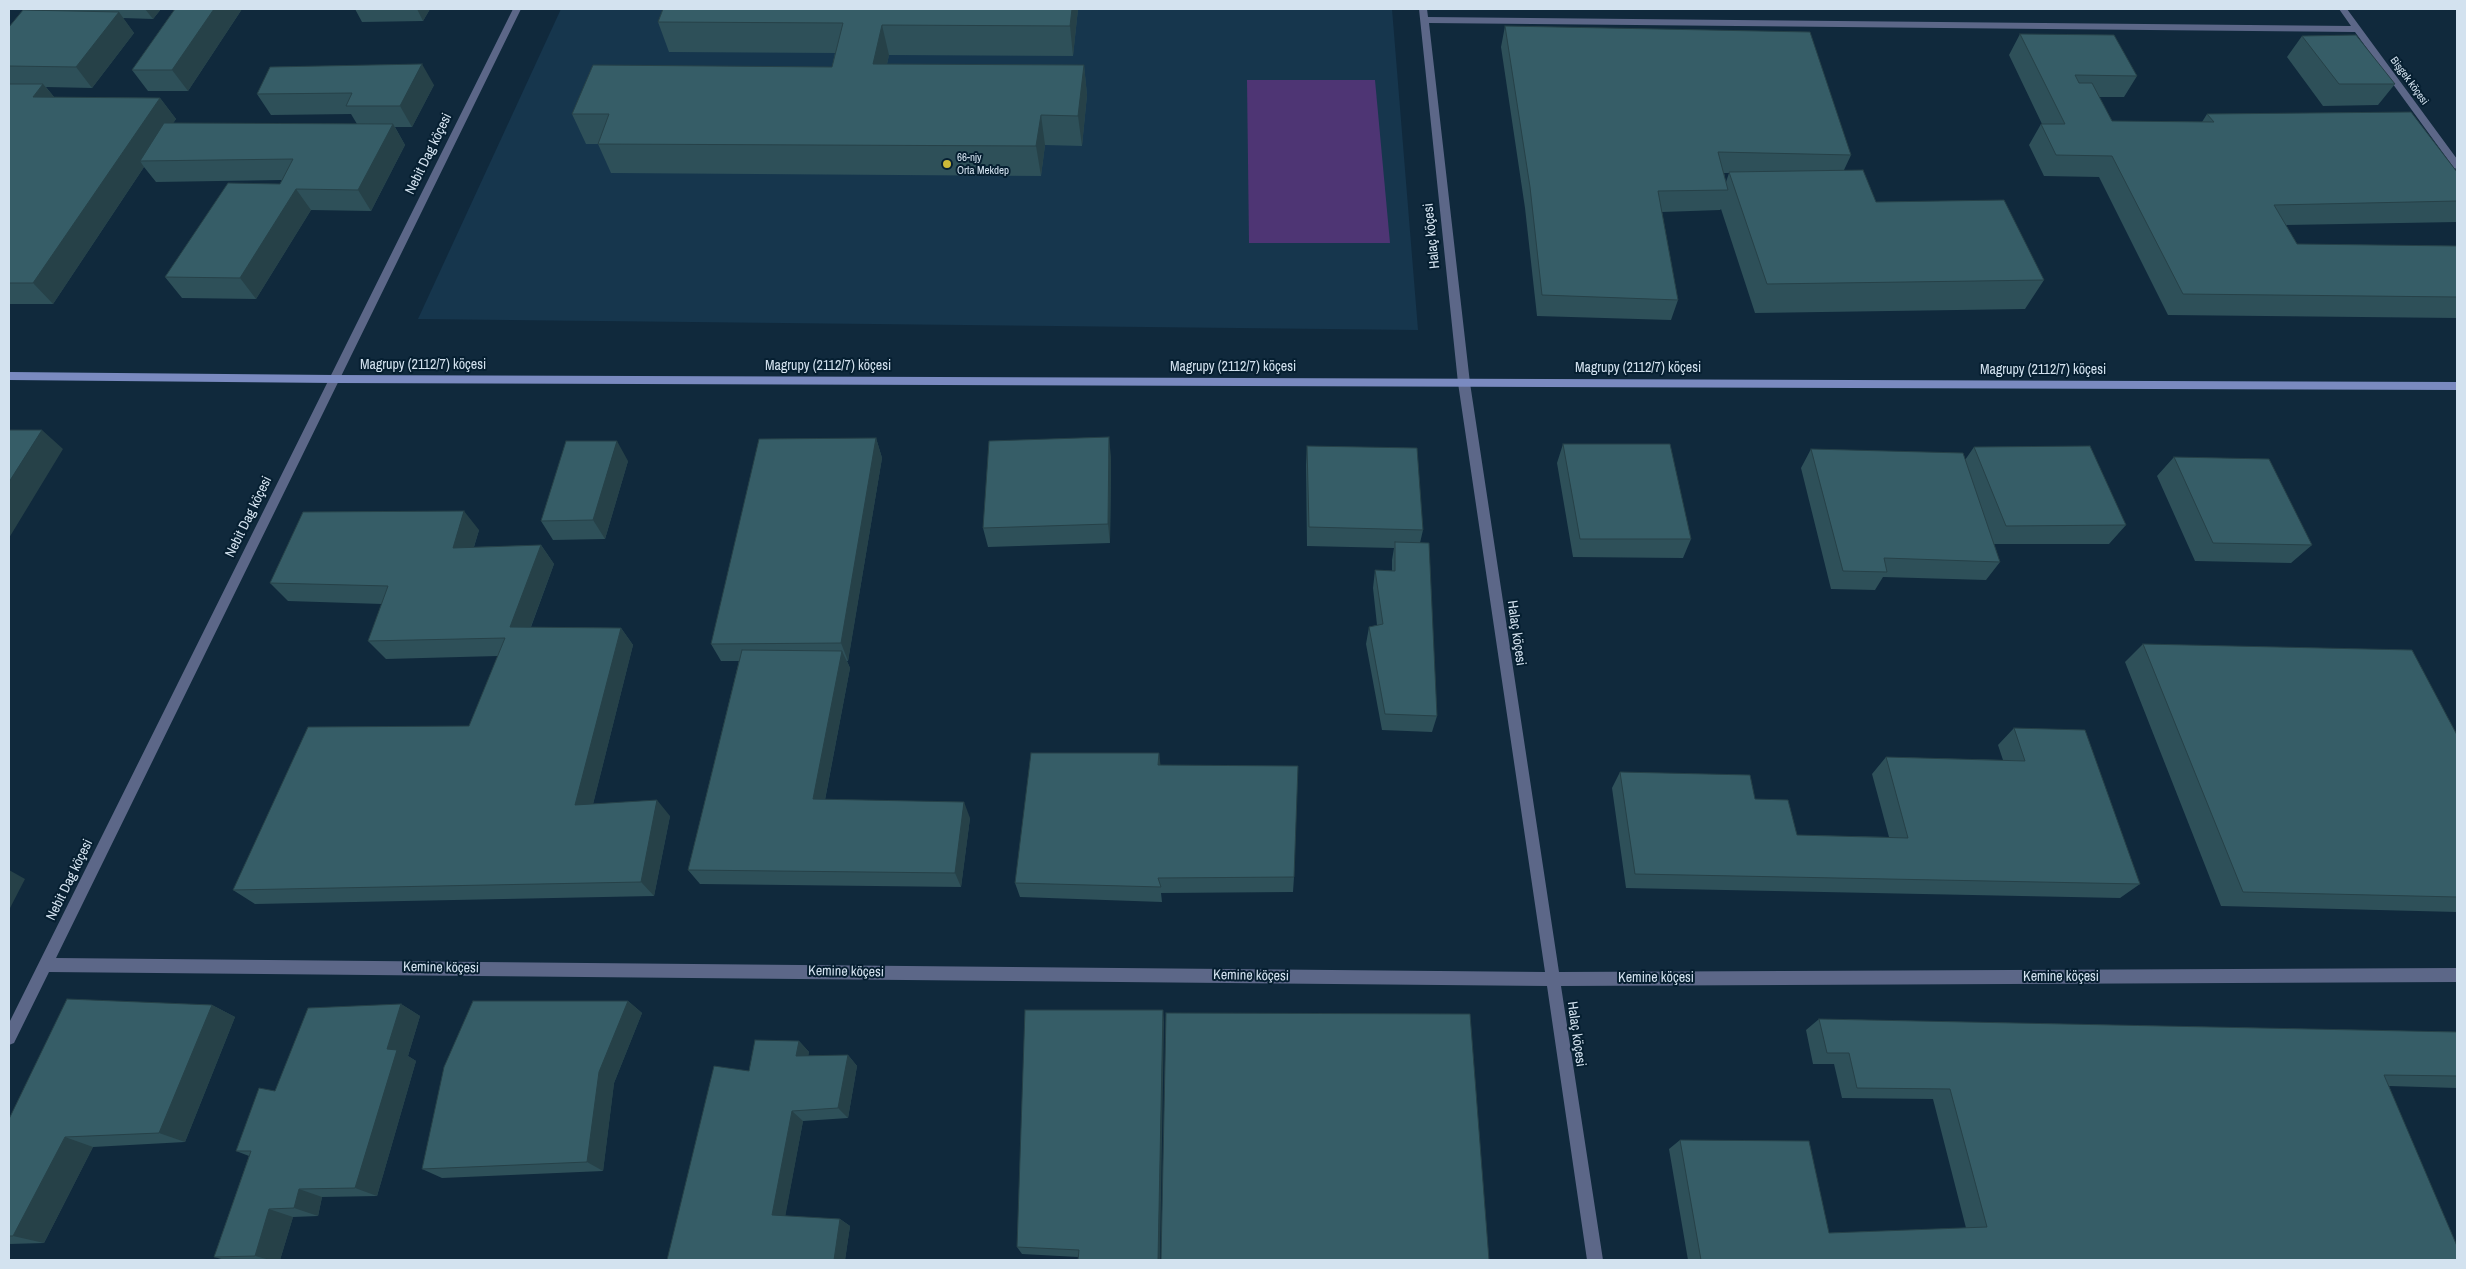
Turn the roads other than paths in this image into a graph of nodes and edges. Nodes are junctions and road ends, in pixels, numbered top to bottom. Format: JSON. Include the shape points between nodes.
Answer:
{"nodes":[{"id":1,"x":517,"y":9,"type":"edge"},
{"id":2,"x":2343,"y":9,"type":"edge"},
{"id":3,"x":1424,"y":14,"type":"edge"},
{"id":4,"x":2358,"y":29,"type":"junction"},
{"id":5,"x":2457,"y":166,"type":"edge"},
{"id":6,"x":9,"y":376,"type":"edge"},
{"id":7,"x":334,"y":379,"type":"junction"},
{"id":8,"x":1464,"y":382,"type":"junction"},
{"id":9,"x":2457,"y":386,"type":"edge"},
{"id":10,"x":45,"y":965,"type":"junction"},
{"id":11,"x":2457,"y":975,"type":"edge"},
{"id":12,"x":1552,"y":979,"type":"junction"},
{"id":13,"x":9,"y":1038,"type":"edge"},
{"id":14,"x":1595,"y":1260,"type":"edge"}],
"edges":[{"from":1,"to":7,"type":"street","name":"Nebit Dag köçesi"},
{"from":2,"to":4,"type":"street","name":"Bişgek köçesi"},
{"from":3,"to":4,"type":"street"},
{"from":3,"to":8,"type":"street","name":"Halaç köçesi"},
{"from":4,"to":5,"type":"street","name":"Bişgek köçesi"},
{"from":6,"to":7,"type":"street","name":"Magrupy (2112/7) köçesi"},
{"from":7,"to":8,"type":"street","name":"Magrupy (2112/7) köçesi"},
{"from":7,"to":10,"type":"street","name":"Nebit Dag köçesi"},
{"from":8,"to":9,"type":"street","name":"Magrupy (2112/7) köçesi"},
{"from":8,"to":12,"type":"street","name":"Halaç köçesi"},
{"from":10,"to":12,"type":"street","name":"Kemine köçesi"},
{"from":10,"to":13,"type":"street","name":"Nebit Dag köçesi"},
{"from":11,"to":12,"type":"street","name":"Kemine köçesi"},
{"from":12,"to":14,"type":"street","name":"Halaç köçesi"}]}
